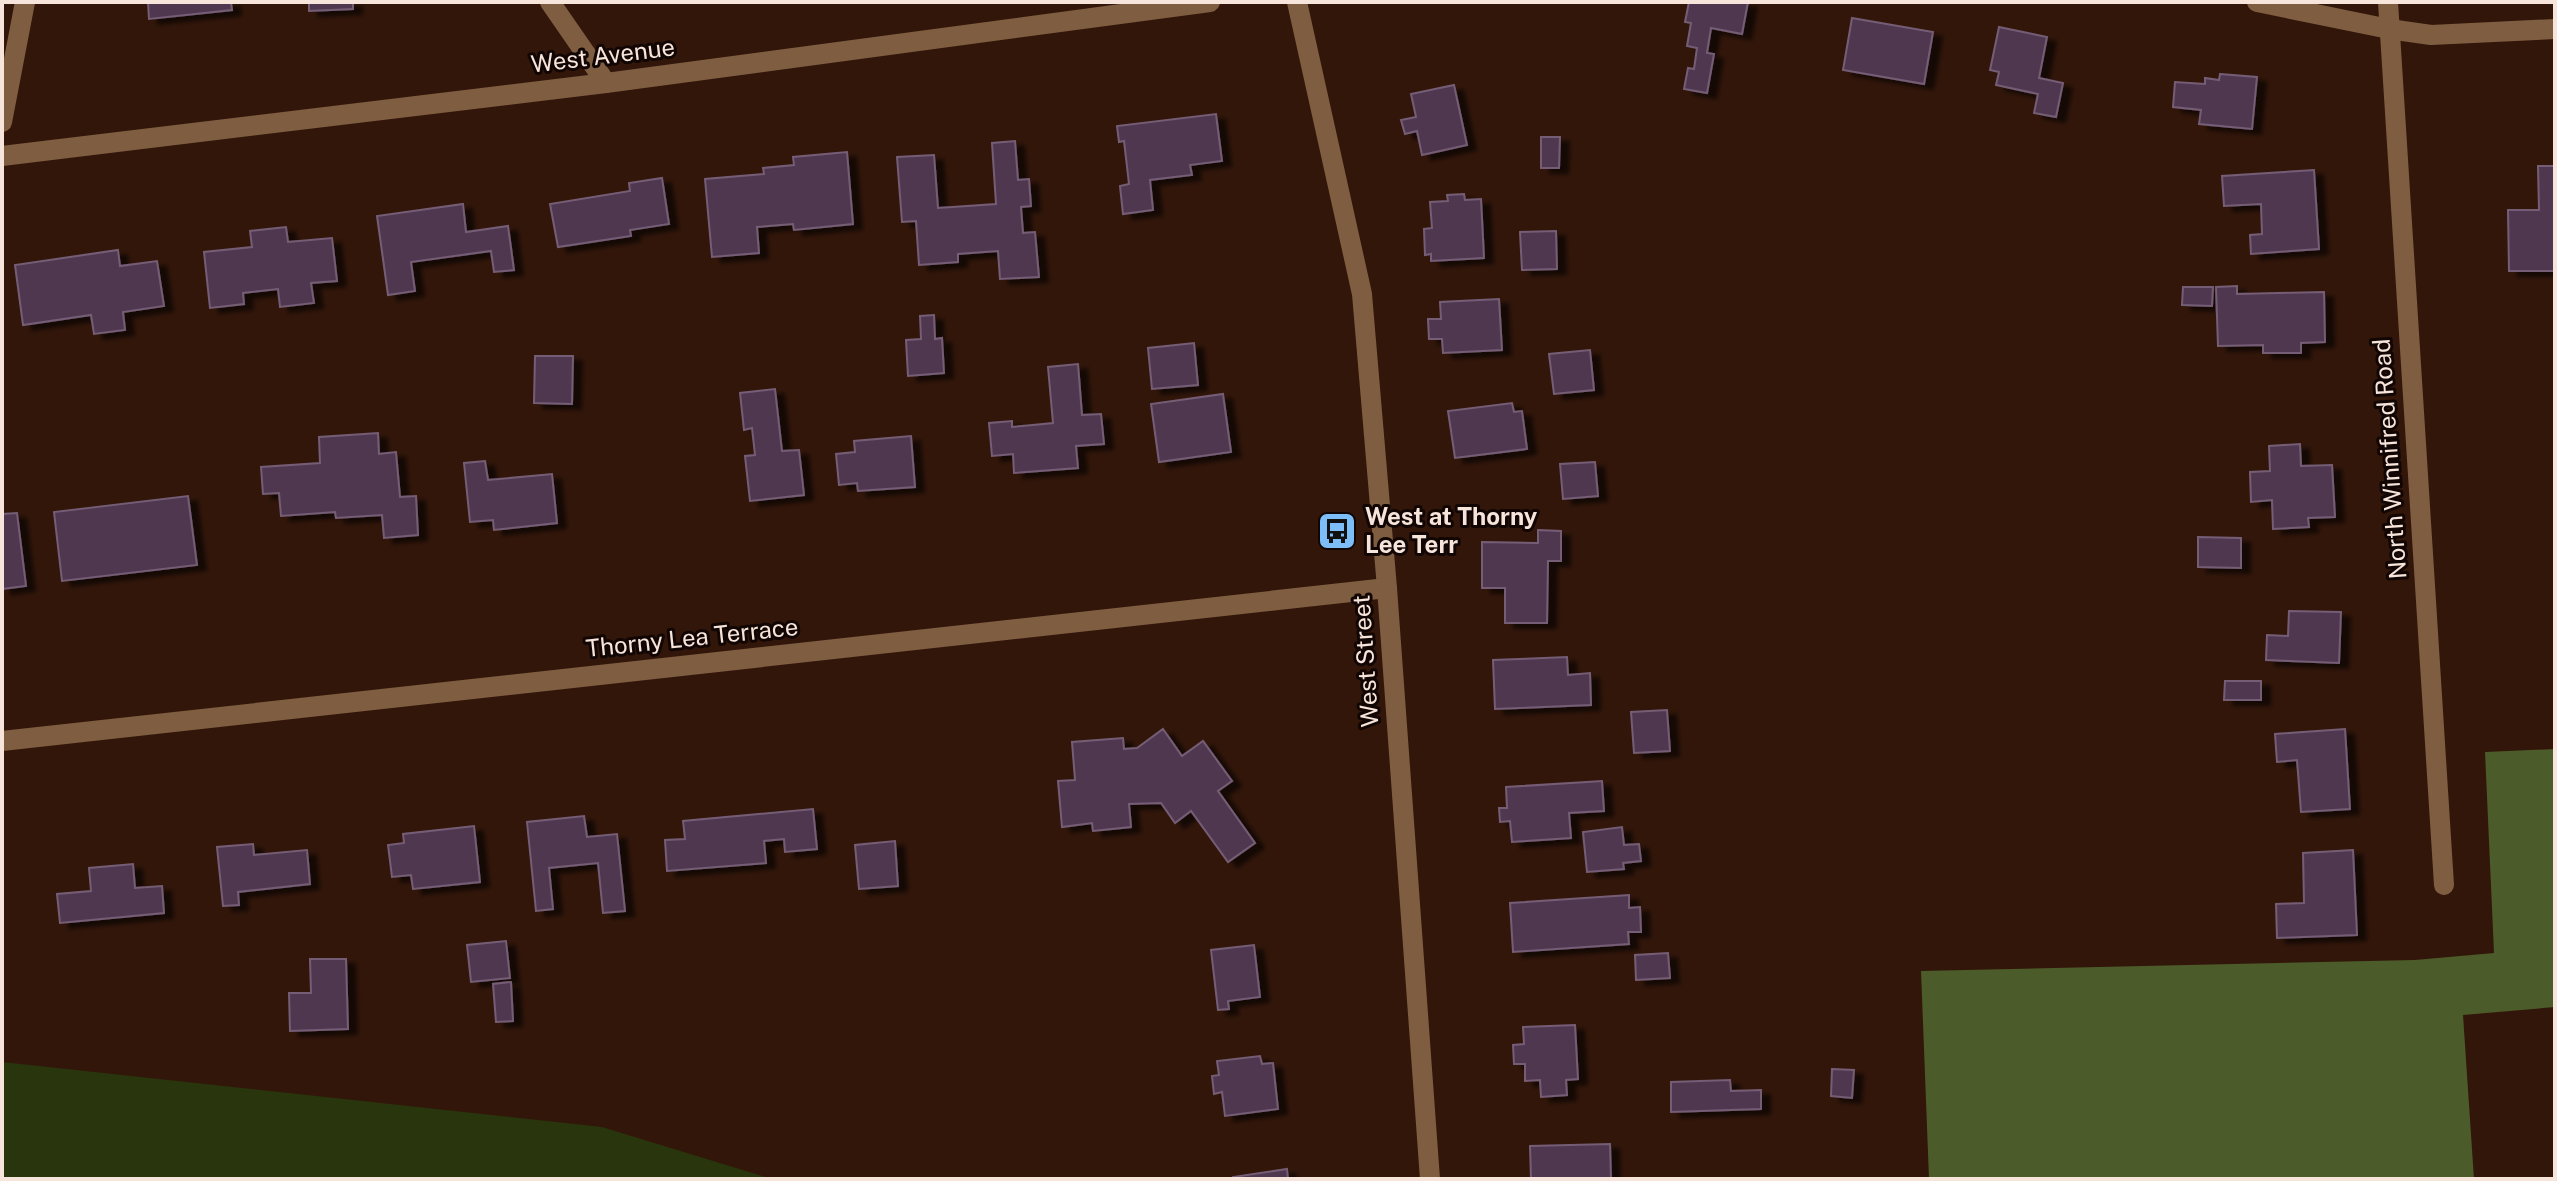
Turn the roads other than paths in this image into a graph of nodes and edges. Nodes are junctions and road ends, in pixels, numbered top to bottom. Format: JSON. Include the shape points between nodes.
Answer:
{"nodes":[{"id":1,"x":25,"y":2,"type":"edge"},
{"id":2,"x":550,"y":2,"type":"edge"},
{"id":3,"x":1210,"y":2,"type":"edge"},
{"id":4,"x":1297,"y":2,"type":"edge"},
{"id":5,"x":2257,"y":2,"type":"edge"},
{"id":6,"x":2388,"y":2,"type":"edge"},
{"id":7,"x":2389,"y":29,"type":"junction"},
{"id":8,"x":2555,"y":29,"type":"edge"},
{"id":9,"x":606,"y":83,"type":"junction"},
{"id":10,"x":2,"y":122,"type":"edge"},
{"id":11,"x":2,"y":156,"type":"edge"},
{"id":12,"x":1387,"y":588,"type":"junction"},
{"id":13,"x":2,"y":741,"type":"edge"},
{"id":14,"x":2444,"y":885,"type":"dead end"},
{"id":15,"x":1430,"y":1179,"type":"edge"}],
"edges":[{"from":1,"to":10,"type":"street"},
{"from":2,"to":9,"type":"street"},
{"from":3,"to":9,"type":"street","name":"West Avenue"},
{"from":4,"to":12,"type":"street","name":"West Street","via":[[1362,294]]},
{"from":5,"to":7,"type":"street"},
{"from":6,"to":7,"type":"street","name":"North Winnifred Road"},
{"from":7,"to":8,"type":"street","via":[[2431,35]]},
{"from":7,"to":14,"type":"street","name":"North Winnifred Road"},
{"from":9,"to":11,"type":"street","name":"West Avenue"},
{"from":12,"to":13,"type":"street","name":"Thorny Lea Terrace"},
{"from":12,"to":15,"type":"street","name":"West Street"}]}
